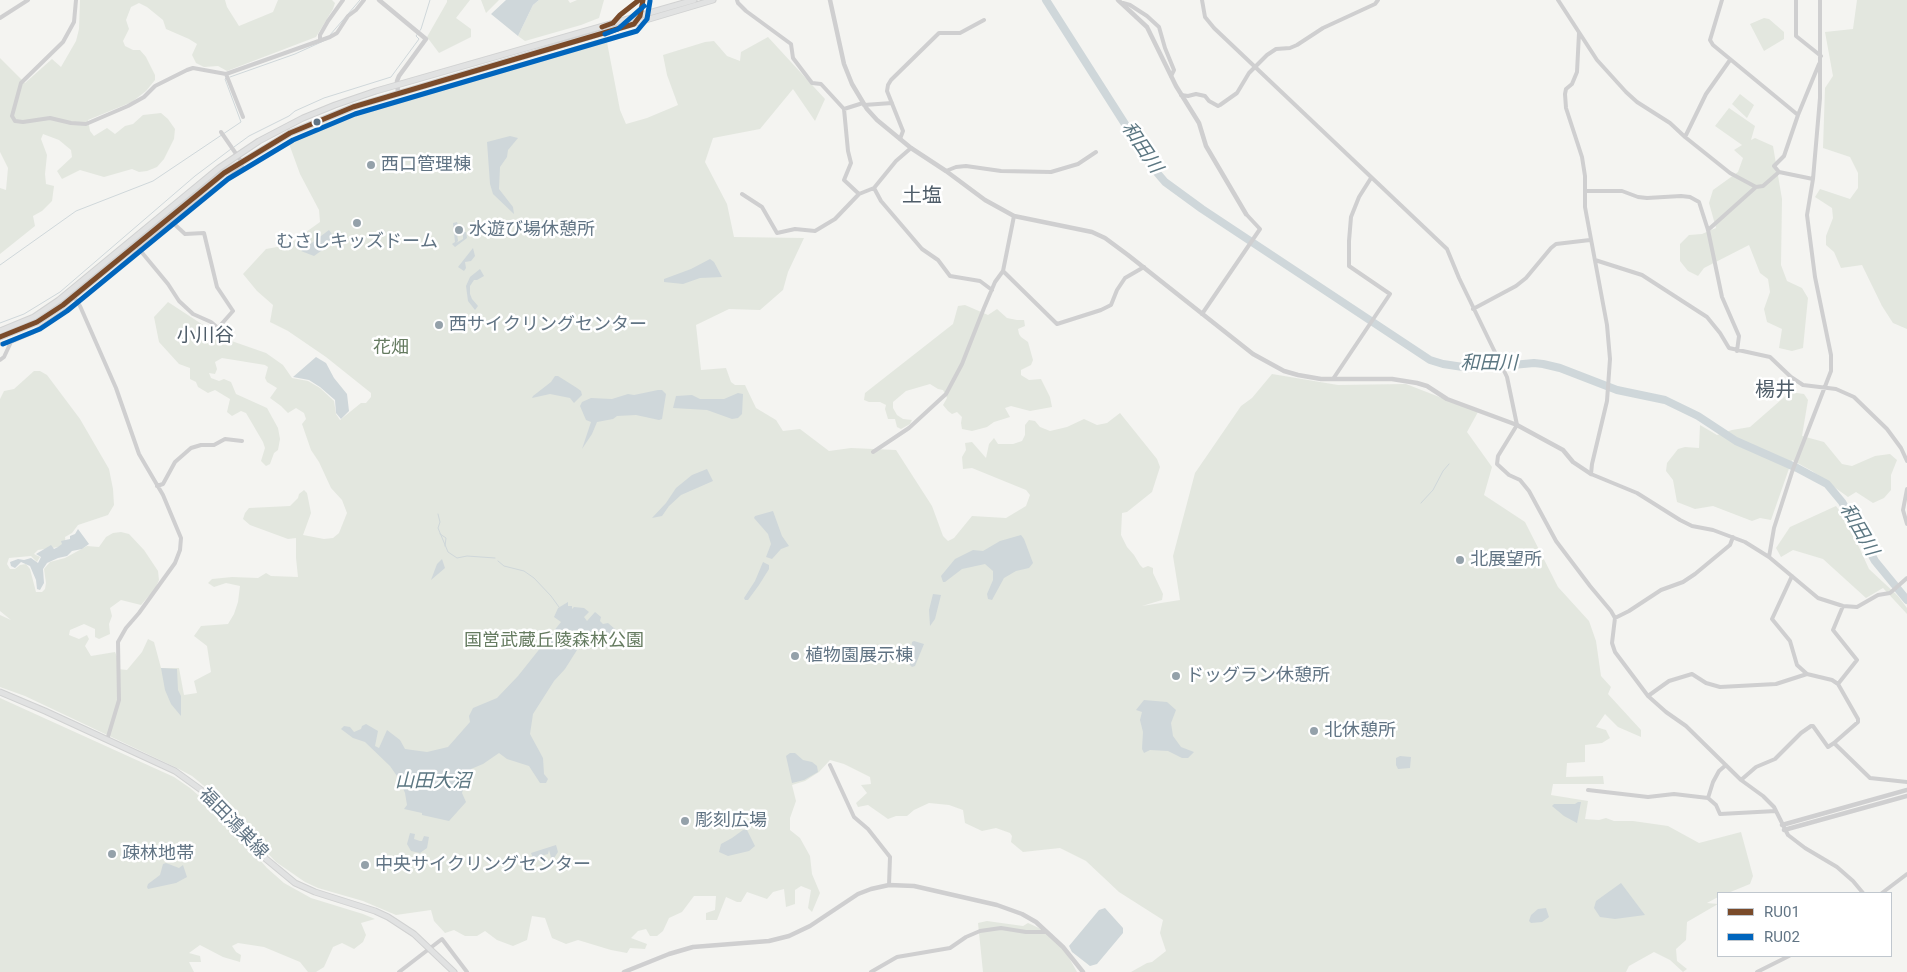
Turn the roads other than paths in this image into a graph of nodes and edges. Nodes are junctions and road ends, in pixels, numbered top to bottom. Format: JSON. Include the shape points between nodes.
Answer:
{"nodes":[{"id":1,"x":28,"y":0,"type":"edge"},
{"id":2,"x":76,"y":0,"type":"edge"},
{"id":3,"x":343,"y":0,"type":"edge"},
{"id":4,"x":364,"y":0,"type":"edge"},
{"id":5,"x":379,"y":0,"type":"edge"},
{"id":6,"x":694,"y":0,"type":"edge"},
{"id":7,"x":713,"y":0,"type":"edge"},
{"id":8,"x":737,"y":0,"type":"edge"},
{"id":9,"x":830,"y":0,"type":"edge"},
{"id":10,"x":1202,"y":0,"type":"edge"},
{"id":11,"x":1378,"y":0,"type":"edge"},
{"id":12,"x":1558,"y":0,"type":"edge"},
{"id":13,"x":1722,"y":0,"type":"edge"},
{"id":14,"x":1796,"y":0,"type":"edge"},
{"id":15,"x":1820,"y":0,"type":"edge"},
{"id":16,"x":642,"y":1,"type":"edge"},
{"id":17,"x":1119,"y":1,"type":"edge"},
{"id":18,"x":653,"y":12,"type":"junction"},
{"id":19,"x":640,"y":16,"type":"junction"},
{"id":20,"x":0,"y":18,"type":"edge"},
{"id":21,"x":984,"y":20,"type":"dead end"},
{"id":22,"x":613,"y":23,"type":"junction"},
{"id":23,"x":634,"y":24,"type":"junction"},
{"id":24,"x":1579,"y":33,"type":"junction"},
{"id":25,"x":320,"y":40,"type":"junction"},
{"id":26,"x":1821,"y":58,"type":"junction"},
{"id":27,"x":1730,"y":60,"type":"junction"},
{"id":28,"x":1255,"y":68,"type":"junction"},
{"id":29,"x":226,"y":74,"type":"junction"},
{"id":30,"x":1171,"y":76,"type":"junction"},
{"id":31,"x":397,"y":86,"type":"junction"},
{"id":32,"x":398,"y":93,"type":"junction"},
{"id":33,"x":1181,"y":96,"type":"junction"},
{"id":34,"x":892,"y":103,"type":"junction"},
{"id":35,"x":863,"y":104,"type":"junction"},
{"id":36,"x":844,"y":109,"type":"junction"},
{"id":37,"x":1798,"y":115,"type":"junction"},
{"id":38,"x":243,"y":117,"type":"dead end"},
{"id":39,"x":221,"y":132,"type":"dead end"},
{"id":40,"x":1685,"y":137,"type":"junction"},
{"id":41,"x":900,"y":139,"type":"junction"},
{"id":42,"x":911,"y":148,"type":"junction"},
{"id":43,"x":1096,"y":152,"type":"dead end"},
{"id":44,"x":237,"y":155,"type":"junction"},
{"id":45,"x":241,"y":161,"type":"junction"},
{"id":46,"x":946,"y":171,"type":"junction"},
{"id":47,"x":1779,"y":172,"type":"junction"},
{"id":48,"x":1371,"y":178,"type":"junction"},
{"id":49,"x":1813,"y":179,"type":"junction"},
{"id":50,"x":1756,"y":187,"type":"junction"},
{"id":51,"x":874,"y":188,"type":"junction"},
{"id":52,"x":1585,"y":191,"type":"junction"},
{"id":53,"x":742,"y":194,"type":"dead end"},
{"id":54,"x":859,"y":194,"type":"junction"},
{"id":55,"x":1246,"y":214,"type":"joint"},
{"id":56,"x":1014,"y":216,"type":"junction"},
{"id":57,"x":170,"y":220,"type":"junction"},
{"id":58,"x":1708,"y":230,"type":"junction"},
{"id":59,"x":1590,"y":240,"type":"junction"},
{"id":60,"x":140,"y":249,"type":"junction"},
{"id":61,"x":1595,"y":260,"type":"junction"},
{"id":62,"x":1144,"y":267,"type":"junction"},
{"id":63,"x":1003,"y":271,"type":"junction"},
{"id":64,"x":992,"y":290,"type":"junction"},
{"id":65,"x":74,"y":297,"type":"junction"},
{"id":66,"x":1473,"y":309,"type":"junction"},
{"id":67,"x":1202,"y":314,"type":"junction"},
{"id":68,"x":0,"y":331,"type":"edge"},
{"id":69,"x":0,"y":337,"type":"edge"},
{"id":70,"x":12,"y":342,"type":"junction"},
{"id":71,"x":0,"y":344,"type":"edge"},
{"id":72,"x":1737,"y":350,"type":"junction"},
{"id":73,"x":0,"y":360,"type":"edge"},
{"id":74,"x":1333,"y":379,"type":"junction"},
{"id":75,"x":1826,"y":387,"type":"junction"},
{"id":76,"x":1517,"y":425,"type":"junction"},
{"id":77,"x":242,"y":441,"type":"dead end"},
{"id":78,"x":873,"y":452,"type":"dead end"},
{"id":79,"x":1907,"y":461,"type":"edge"},
{"id":80,"x":1591,"y":474,"type":"junction"},
{"id":81,"x":157,"y":486,"type":"junction"},
{"id":82,"x":1907,"y":489,"type":"edge"},
{"id":83,"x":1907,"y":524,"type":"edge"},
{"id":84,"x":1733,"y":537,"type":"junction"},
{"id":85,"x":1769,"y":557,"type":"junction"},
{"id":86,"x":1792,"y":576,"type":"junction"},
{"id":87,"x":1907,"y":578,"type":"edge"},
{"id":88,"x":1843,"y":606,"type":"junction"},
{"id":89,"x":1615,"y":618,"type":"junction"},
{"id":90,"x":1807,"y":674,"type":"junction"},
{"id":91,"x":1838,"y":684,"type":"junction"},
{"id":92,"x":0,"y":692,"type":"edge"},
{"id":93,"x":1648,"y":696,"type":"junction"},
{"id":94,"x":107,"y":740,"type":"junction"},
{"id":95,"x":1834,"y":743,"type":"junction"},
{"id":96,"x":830,"y":765,"type":"dead end"},
{"id":97,"x":1726,"y":765,"type":"junction"},
{"id":98,"x":1741,"y":780,"type":"junction"},
{"id":99,"x":1907,"y":782,"type":"edge"},
{"id":100,"x":1588,"y":790,"type":"dead end"},
{"id":101,"x":1907,"y":790,"type":"edge"},
{"id":102,"x":1907,"y":796,"type":"edge"},
{"id":103,"x":1708,"y":798,"type":"junction"},
{"id":104,"x":1776,"y":811,"type":"junction"},
{"id":105,"x":1783,"y":827,"type":"junction"},
{"id":106,"x":1907,"y":874,"type":"edge"},
{"id":107,"x":889,"y":885,"type":"junction"},
{"id":108,"x":1862,"y":892,"type":"edge"},
{"id":109,"x":1883,"y":892,"type":"edge"},
{"id":110,"x":1046,"y":932,"type":"junction"},
{"id":111,"x":430,"y":948,"type":"junction"},
{"id":112,"x":1787,"y":957,"type":"edge"},
{"id":113,"x":1081,"y":970,"type":"edge"},
{"id":114,"x":399,"y":972,"type":"edge"},
{"id":115,"x":454,"y":972,"type":"edge"},
{"id":116,"x":467,"y":972,"type":"edge"},
{"id":117,"x":624,"y":972,"type":"edge"},
{"id":118,"x":871,"y":972,"type":"edge"},
{"id":119,"x":1757,"y":972,"type":"edge"}],
"edges":[{"from":1,"to":20,"type":"street"},
{"from":2,"to":29,"type":"street","via":[[74,22],[63,42],[21,84],[12,116],[15,121],[50,118],[86,124],[144,97],[155,86],[187,70],[193,68]]},
{"from":3,"to":25,"type":"street","via":[[328,21]]},
{"from":4,"to":25,"type":"street","via":[[337,33]]},
{"from":5,"to":31,"type":"street","via":[[426,39],[399,76]]},
{"from":6,"to":18,"type":"main road"},
{"from":7,"to":23,"type":"main road"},
{"from":8,"to":36,"type":"street","via":[[746,11],[790,44],[793,58],[812,83],[821,84]]},
{"from":9,"to":35,"type":"street","via":[[844,64]]},
{"from":10,"to":28,"type":"street","via":[[1205,17]]},
{"from":11,"to":28,"type":"street","via":[[1297,45],[1276,49]]},
{"from":12,"to":24,"type":"street"},
{"from":13,"to":27,"type":"street","via":[[1710,40]]},
{"from":14,"to":26,"type":"street","via":[[1796,36]]},
{"from":15,"to":26,"type":"street"},
{"from":16,"to":18,"type":"street","via":[[646,9]]},
{"from":16,"to":19,"type":"street"},
{"from":16,"to":22,"type":"street"},
{"from":17,"to":30,"type":"street","via":[[1147,27]]},
{"from":17,"to":30,"type":"street","via":[[1147,16],[1159,28],[1174,70]]},
{"from":18,"to":19,"type":"main road"},
{"from":19,"to":22,"type":"main road"},
{"from":19,"to":23,"type":"street"},
{"from":21,"to":34,"type":"street","via":[[960,33],[939,33],[891,80],[887,91]]},
{"from":22,"to":31,"type":"main road"},
{"from":23,"to":32,"type":"main road"},
{"from":24,"to":40,"type":"street","via":[[1626,92]]},
{"from":24,"to":52,"type":"street","via":[[1577,72],[1564,94],[1582,157]]},
{"from":25,"to":29,"type":"street"},
{"from":26,"to":37,"type":"street"},
{"from":26,"to":49,"type":"street"},
{"from":27,"to":37,"type":"street"},
{"from":27,"to":40,"type":"street","via":[[1706,94]]},
{"from":28,"to":33,"type":"street","via":[[1237,93],[1218,106],[1205,96]]},
{"from":28,"to":48,"type":"street"},
{"from":29,"to":38,"type":"street"},
{"from":30,"to":33,"type":"street"},
{"from":31,"to":32,"type":"street"},
{"from":31,"to":44,"type":"main road","via":[[303,118]]},
{"from":32,"to":45,"type":"main road","via":[[307,125]]},
{"from":33,"to":55,"type":"street","via":[[1195,116],[1206,146]]},
{"from":34,"to":35,"type":"street"},
{"from":34,"to":41,"type":"street","via":[[903,131]]},
{"from":35,"to":36,"type":"street"},
{"from":35,"to":41,"type":"street"},
{"from":36,"to":54,"type":"street","via":[[852,162],[844,180]]},
{"from":37,"to":47,"type":"street","via":[[1784,156],[1774,166]]},
{"from":39,"to":44,"type":"street"},
{"from":40,"to":50,"type":"street","via":[[1730,173]]},
{"from":41,"to":42,"type":"street"},
{"from":42,"to":46,"type":"street"},
{"from":42,"to":51,"type":"street"},
{"from":43,"to":46,"type":"street","via":[[1078,164],[1051,172],[966,166]]},
{"from":44,"to":45,"type":"street"},
{"from":44,"to":65,"type":"main road"},
{"from":45,"to":57,"type":"main road"},
{"from":46,"to":56,"type":"street","via":[[985,200]]},
{"from":47,"to":49,"type":"street"},
{"from":47,"to":50,"type":"street","via":[[1763,186]]},
{"from":48,"to":66,"type":"street","via":[[1446,248]]},
{"from":48,"to":74,"type":"street","via":[[1352,217],[1348,241],[1349,266],[1390,294]]},
{"from":49,"to":75,"type":"street","via":[[1808,215],[1815,276],[1831,355]]},
{"from":50,"to":58,"type":"street"},
{"from":51,"to":54,"type":"street"},
{"from":51,"to":64,"type":"street","via":[[881,201],[922,249],[938,260],[950,276],[980,281]]},
{"from":52,"to":58,"type":"street","via":[[1622,192],[1646,198],[1690,197],[1699,202]]},
{"from":52,"to":59,"type":"street"},
{"from":53,"to":54,"type":"street","via":[[762,207],[777,233],[795,228],[815,231],[835,220]]},
{"from":55,"to":67,"type":"street","via":[[1260,229]]},
{"from":56,"to":62,"type":"street","via":[[1092,232]]},
{"from":56,"to":63,"type":"street"},
{"from":57,"to":60,"type":"street"},
{"from":57,"to":60,"type":"street","via":[[185,234],[204,233],[217,287],[233,311],[218,328],[179,301]]},
{"from":57,"to":65,"type":"main road"},
{"from":58,"to":72,"type":"street","via":[[1722,297],[1739,336]]},
{"from":59,"to":61,"type":"street"},
{"from":59,"to":66,"type":"street","via":[[1556,244],[1516,286]]},
{"from":60,"to":65,"type":"street"},
{"from":61,"to":72,"type":"street","via":[[1642,274],[1706,317],[1729,348]]},
{"from":61,"to":80,"type":"street","via":[[1610,359],[1607,401]]},
{"from":62,"to":63,"type":"street","via":[[1125,278],[1111,305],[1057,324]]},
{"from":62,"to":67,"type":"street"},
{"from":63,"to":64,"type":"street"},
{"from":64,"to":78,"type":"street","via":[[946,394],[909,428]]},
{"from":65,"to":68,"type":"main road"},
{"from":65,"to":69,"type":"main road","via":[[37,322]]},
{"from":65,"to":70,"type":"street","via":[[32,333]]},
{"from":65,"to":81,"type":"street","via":[[116,388],[139,454]]},
{"from":66,"to":76,"type":"street","via":[[1507,377]]},
{"from":67,"to":74,"type":"street","via":[[1265,362],[1298,375]]},
{"from":70,"to":71,"type":"street"},
{"from":70,"to":73,"type":"street"},
{"from":72,"to":75,"type":"street","via":[[1770,357],[1802,385]]},
{"from":74,"to":76,"type":"street","via":[[1417,382],[1446,399]]},
{"from":75,"to":79,"type":"street","via":[[1854,397],[1887,429],[1902,448]]},
{"from":75,"to":85,"type":"street","via":[[1793,469],[1774,528]]},
{"from":76,"to":80,"type":"street","via":[[1563,450],[1573,462]]},
{"from":76,"to":89,"type":"street","via":[[1498,456],[1497,464],[1520,480],[1529,491],[1556,541]]},
{"from":77,"to":81,"type":"street","via":[[225,439],[214,446],[190,448],[175,462],[163,484]]},
{"from":80,"to":84,"type":"street","via":[[1637,493],[1692,526]]},
{"from":81,"to":94,"type":"street","via":[[179,530],[180,550],[167,574],[118,642],[118,700]]},
{"from":82,"to":83,"type":"street","via":[[1904,510]]},
{"from":84,"to":85,"type":"street"},
{"from":84,"to":89,"type":"street","via":[[1730,545],[1695,574]]},
{"from":85,"to":86,"type":"street"},
{"from":86,"to":88,"type":"street","via":[[1818,598]]},
{"from":86,"to":90,"type":"street","via":[[1772,619],[1790,641],[1797,664]]},
{"from":87,"to":88,"type":"street","via":[[1890,593],[1878,595],[1857,607]]},
{"from":88,"to":91,"type":"street","via":[[1833,630],[1857,660]]},
{"from":89,"to":93,"type":"street","via":[[1612,643],[1615,652]]},
{"from":90,"to":91,"type":"street"},
{"from":90,"to":93,"type":"street","via":[[1776,684],[1720,687],[1692,674],[1669,681]]},
{"from":91,"to":95,"type":"street","via":[[1858,722]]},
{"from":92,"to":94,"type":"main road","name":"福田鴻巣線"},
{"from":93,"to":97,"type":"street","via":[[1686,726]]},
{"from":94,"to":111,"type":"main road","name":"福田鴻巣線","via":[[175,771],[204,792],[266,859],[295,883],[388,917]]},
{"from":95,"to":98,"type":"street","via":[[1828,747],[1811,726],[1775,759],[1756,767]]},
{"from":95,"to":99,"type":"street","via":[[1870,778]]},
{"from":96,"to":107,"type":"street","via":[[854,817],[890,857]]},
{"from":97,"to":98,"type":"street"},
{"from":97,"to":103,"type":"street","via":[[1716,776]]},
{"from":98,"to":104,"type":"street","via":[[1763,796]]},
{"from":100,"to":103,"type":"street","via":[[1648,797],[1674,794]]},
{"from":101,"to":105,"type":"street"},
{"from":102,"to":105,"type":"street"},
{"from":103,"to":104,"type":"street","via":[[1720,814]]},
{"from":104,"to":105,"type":"street"},
{"from":105,"to":108,"type":"street","via":[[1797,843],[1837,867]]},
{"from":106,"to":109,"type":"street"},
{"from":107,"to":110,"type":"street","via":[[914,886],[997,905],[1022,914]]},
{"from":107,"to":117,"type":"street","via":[[858,894],[790,936],[769,941],[693,947]]},
{"from":110,"to":113,"type":"street"},
{"from":110,"to":118,"type":"street","via":[[1002,928],[980,931],[950,948],[897,957]]},
{"from":111,"to":114,"type":"street"},
{"from":111,"to":115,"type":"main road","name":"福田鴻巣線"},
{"from":111,"to":116,"type":"street","via":[[442,940]]},
{"from":112,"to":119,"type":"street"}]}
